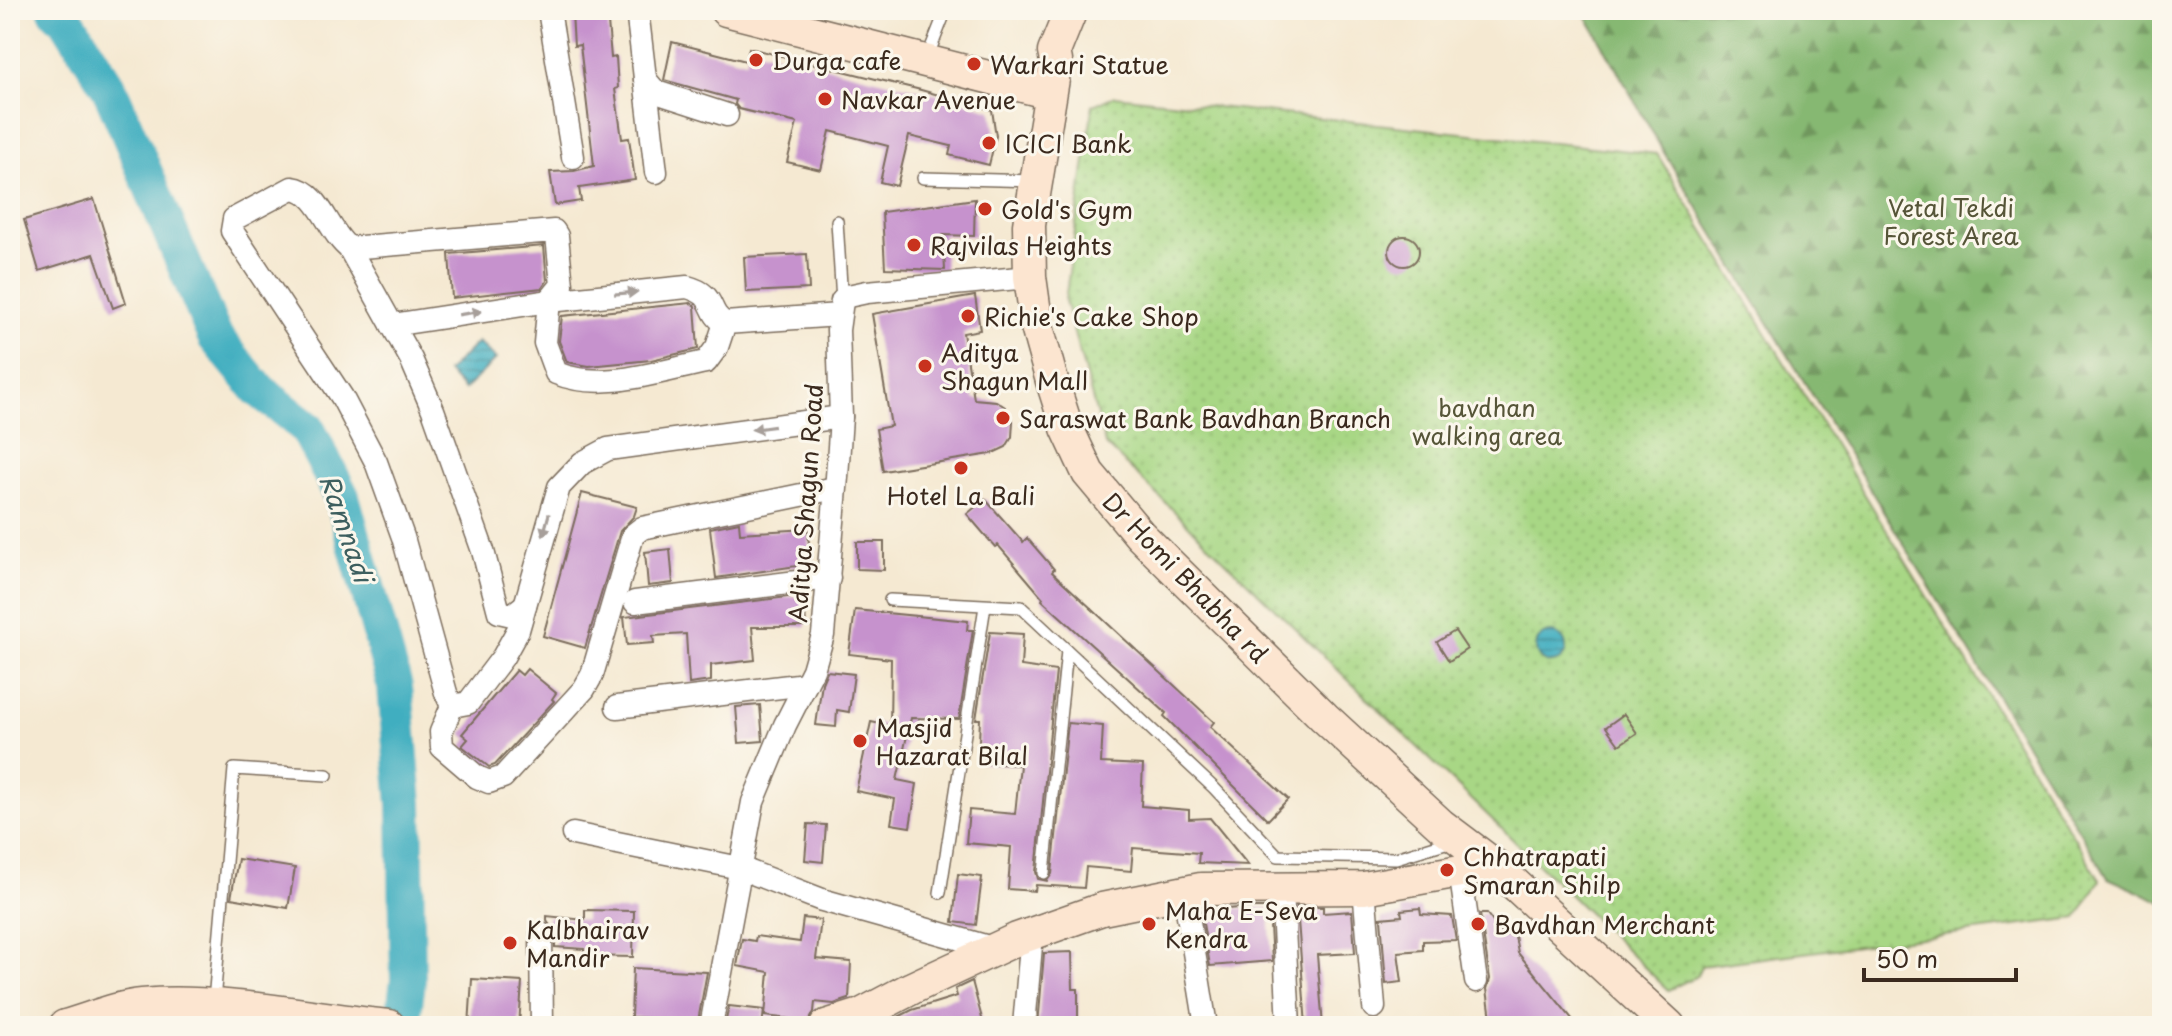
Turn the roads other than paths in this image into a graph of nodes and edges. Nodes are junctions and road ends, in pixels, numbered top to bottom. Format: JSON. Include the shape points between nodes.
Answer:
{"nodes":[{"id":1,"x":549,"y":10,"type":"edge"},
{"id":2,"x":637,"y":10,"type":"edge"},
{"id":3,"x":726,"y":10,"type":"edge"},
{"id":4,"x":802,"y":10,"type":"edge"},
{"id":5,"x":946,"y":10,"type":"edge"},
{"id":6,"x":1071,"y":10,"type":"edge"},
{"id":7,"x":1086,"y":10,"type":"edge"},
{"id":8,"x":929,"y":51,"type":"junction"},
{"id":9,"x":1053,"y":75,"type":"junction"},
{"id":10,"x":645,"y":79,"type":"junction"},
{"id":11,"x":727,"y":115,"type":"dead end"},
{"id":12,"x":573,"y":157,"type":"dead end"},
{"id":13,"x":656,"y":172,"type":"dead end"},
{"id":14,"x":923,"y":178,"type":"dead end"},
{"id":15,"x":1034,"y":181,"type":"junction"},
{"id":16,"x":837,"y":221,"type":"dead end"},
{"id":17,"x":349,"y":248,"type":"junction"},
{"id":18,"x":1030,"y":277,"type":"junction"},
{"id":19,"x":549,"y":301,"type":"junction"},
{"id":20,"x":840,"y":308,"type":"junction"},
{"id":21,"x":725,"y":323,"type":"junction"},
{"id":22,"x":392,"y":325,"type":"junction"},
{"id":23,"x":841,"y":417,"type":"junction"},
{"id":24,"x":835,"y":488,"type":"junction"},
{"id":25,"x":829,"y":578,"type":"junction"},
{"id":26,"x":890,"y":600,"type":"dead end"},
{"id":27,"x":635,"y":602,"type":"dead end"},
{"id":28,"x":525,"y":605,"type":"junction"},
{"id":29,"x":985,"y":606,"type":"junction"},
{"id":30,"x":1067,"y":651,"type":"junction"},
{"id":31,"x":806,"y":684,"type":"junction"},
{"id":32,"x":452,"y":706,"type":"junction"},
{"id":33,"x":617,"y":707,"type":"dead end"},
{"id":34,"x":327,"y":775,"type":"dead end"},
{"id":35,"x":573,"y":834,"type":"dead end"},
{"id":36,"x":1459,"y":839,"type":"junction"},
{"id":37,"x":1494,"y":865,"type":"junction"},
{"id":38,"x":740,"y":868,"type":"junction"},
{"id":39,"x":1460,"y":871,"type":"junction"},
{"id":40,"x":1044,"y":873,"type":"dead end"},
{"id":41,"x":1364,"y":888,"type":"junction"},
{"id":42,"x":1282,"y":889,"type":"junction"},
{"id":43,"x":1184,"y":891,"type":"junction"},
{"id":44,"x":940,"y":893,"type":"dead end"},
{"id":45,"x":541,"y":934,"type":"dead end"},
{"id":46,"x":1032,"y":934,"type":"junction"},
{"id":47,"x":996,"y":949,"type":"junction"},
{"id":48,"x":1476,"y":981,"type":"dead end"},
{"id":49,"x":213,"y":1005,"type":"junction"},
{"id":50,"x":1374,"y":1007,"type":"dead end"},
{"id":51,"x":139,"y":1015,"type":"edge"},
{"id":52,"x":860,"y":1021,"type":"edge"},
{"id":53,"x":368,"y":1025,"type":"edge"},
{"id":54,"x":65,"y":1026,"type":"edge"},
{"id":55,"x":542,"y":1026,"type":"edge"},
{"id":56,"x":711,"y":1026,"type":"edge"},
{"id":57,"x":826,"y":1026,"type":"edge"},
{"id":58,"x":1024,"y":1026,"type":"edge"},
{"id":59,"x":1206,"y":1026,"type":"edge"},
{"id":60,"x":1289,"y":1026,"type":"edge"},
{"id":61,"x":1669,"y":1026,"type":"edge"}],
"edges":[{"from":1,"to":12,"type":"street"},
{"from":2,"to":10,"type":"street"},
{"from":3,"to":8,"type":"street"},
{"from":4,"to":8,"type":"street"},
{"from":5,"to":8,"type":"lane"},
{"from":6,"to":9,"type":"street","name":"Dr Homi Bhabha rd","via":[[1054,52]]},
{"from":7,"to":9,"type":"street"},
{"from":8,"to":9,"type":"street","via":[[985,66]]},
{"from":9,"to":15,"type":"street","name":"Dr Homi Bhabha rd"},
{"from":10,"to":11,"type":"street","via":[[656,92]]},
{"from":10,"to":13,"type":"street"},
{"from":14,"to":15,"type":"lane"},
{"from":15,"to":18,"type":"street","name":"Dr Homi Bhabha rd"},
{"from":16,"to":20,"type":"lane"},
{"from":17,"to":19,"type":"street","via":[[552,230],[562,285]]},
{"from":17,"to":22,"type":"street"},
{"from":17,"to":32,"type":"street","via":[[301,189],[292,188],[234,219],[232,231],[342,397],[376,462]]},
{"from":18,"to":20,"type":"street","via":[[867,292],[848,296]]},
{"from":18,"to":36,"type":"street","name":"Dr Homi Bhabha rd","via":[[1052,381],[1088,473],[1140,535],[1246,642]]},
{"from":19,"to":21,"type":"street","one_way":true,"via":[[687,287],[710,300],[717,319]]},
{"from":19,"to":21,"type":"street","via":[[545,343],[556,373],[573,380],[611,380],[706,362]]},
{"from":22,"to":19,"type":"street","one_way":true},
{"from":20,"to":21,"type":"street"},
{"from":20,"to":23,"type":"street","name":"Aditya Shagun Road"},
{"from":22,"to":28,"type":"street","via":[[433,410],[499,612],[512,615]]},
{"from":23,"to":24,"type":"street","name":"Aditya Shagun Road"},
{"from":23,"to":28,"type":"street","one_way":true,"via":[[608,449],[582,463],[559,487]]},
{"from":24,"to":25,"type":"street","name":"Aditya Shagun Road"},
{"from":24,"to":32,"type":"street","via":[[642,528],[633,535],[592,675],[503,777],[489,782],[477,777],[442,747],[441,732]]},
{"from":25,"to":27,"type":"street"},
{"from":25,"to":31,"type":"street","name":"Aditya Shagun Road","via":[[823,635]]},
{"from":26,"to":29,"type":"lane"},
{"from":28,"to":32,"type":"street","via":[[503,657],[468,703]]},
{"from":29,"to":30,"type":"lane","via":[[1021,607]]},
{"from":29,"to":44,"type":"lane"},
{"from":30,"to":36,"type":"lane","via":[[1214,788],[1278,856],[1396,858]]},
{"from":30,"to":40,"type":"lane"},
{"from":31,"to":33,"type":"street"},
{"from":31,"to":38,"type":"street","name":"Aditya Shagun Road","via":[[753,802]]},
{"from":34,"to":49,"type":"lane","via":[[234,769]]},
{"from":35,"to":38,"type":"street"},
{"from":36,"to":37,"type":"street","name":"Dr Homi Bhabha rd"},
{"from":37,"to":39,"type":"street"},
{"from":37,"to":61,"type":"street","name":"Dr Homi Bhabha rd"},
{"from":38,"to":47,"type":"street","via":[[822,900]]},
{"from":38,"to":56,"type":"street","name":"Aditya Shagun Road"},
{"from":39,"to":41,"type":"street"},
{"from":39,"to":48,"type":"street"},
{"from":41,"to":42,"type":"street"},
{"from":41,"to":50,"type":"street"},
{"from":42,"to":43,"type":"street"},
{"from":42,"to":60,"type":"street"},
{"from":43,"to":46,"type":"street","via":[[1102,909]]},
{"from":43,"to":59,"type":"street"},
{"from":45,"to":55,"type":"street"},
{"from":46,"to":47,"type":"street"},
{"from":46,"to":58,"type":"street"},
{"from":47,"to":52,"type":"street","via":[[912,988]]},
{"from":49,"to":51,"type":"street"},
{"from":49,"to":53,"type":"street"},
{"from":51,"to":54,"type":"street"},
{"from":52,"to":57,"type":"street"}]}
